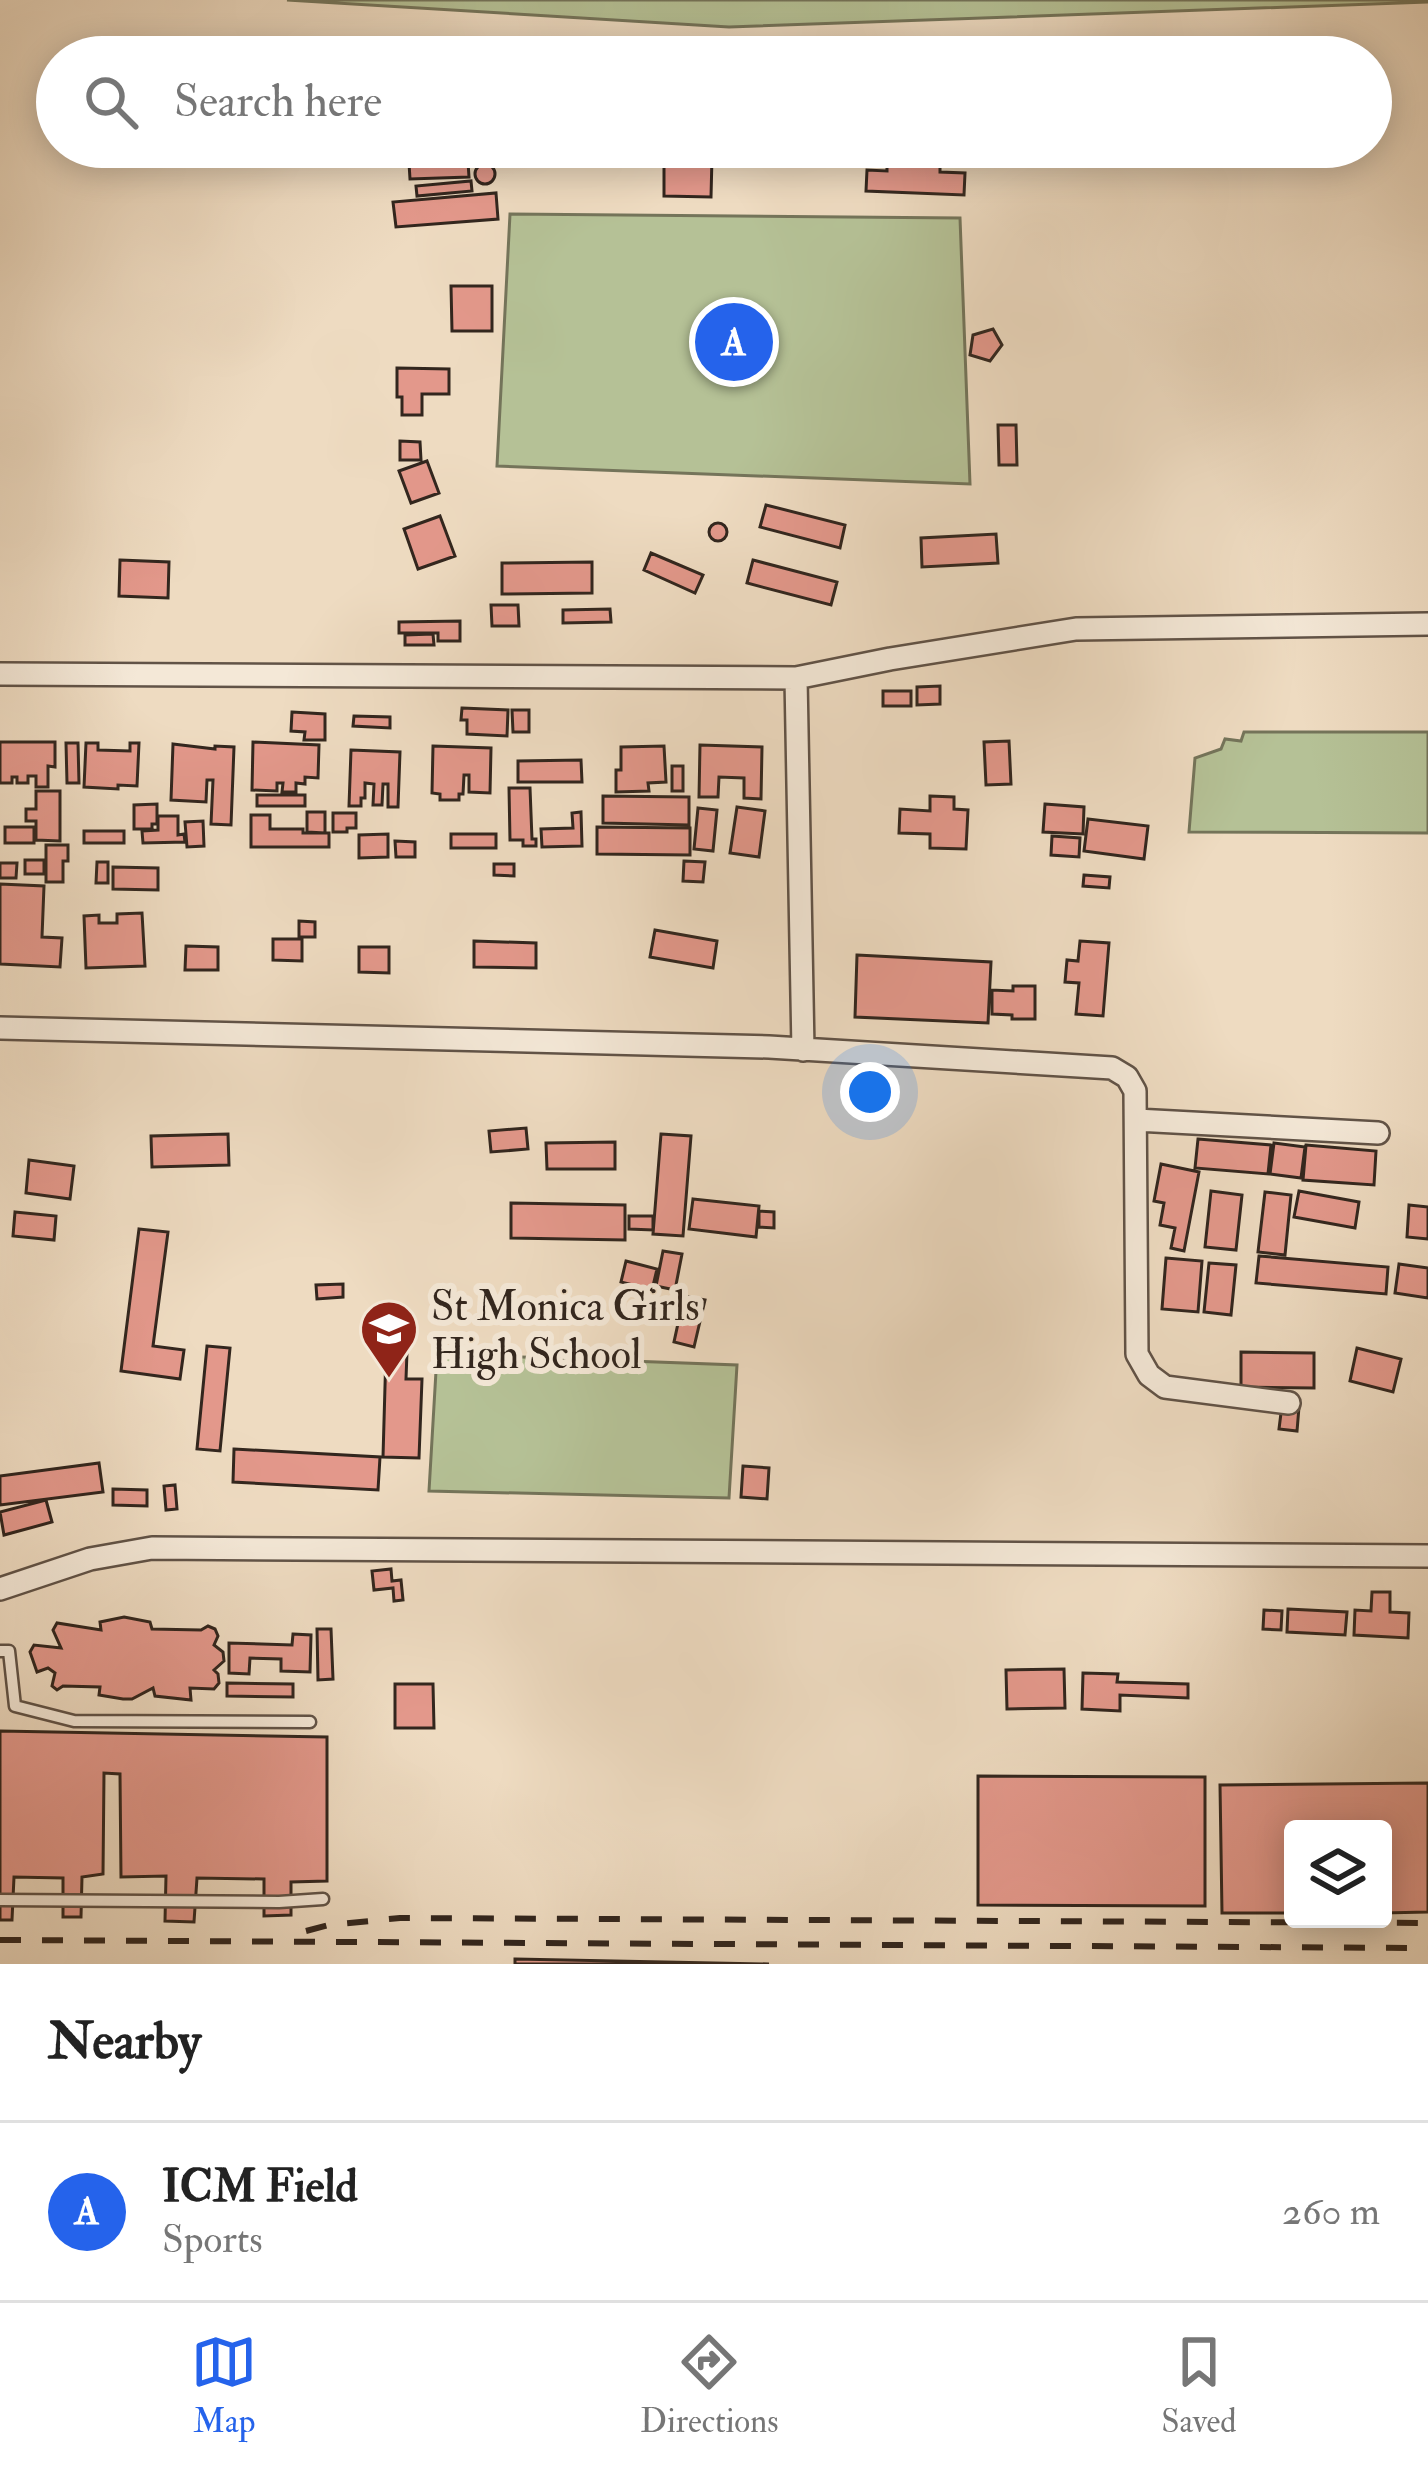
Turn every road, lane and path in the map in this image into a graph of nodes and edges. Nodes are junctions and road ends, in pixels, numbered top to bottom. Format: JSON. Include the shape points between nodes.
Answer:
{"nodes":[{"id":1,"x":1428,"y":624,"type":"edge"},
{"id":2,"x":0,"y":674,"type":"edge"},
{"id":3,"x":796,"y":678,"type":"junction"},
{"id":4,"x":0,"y":1028,"type":"edge"},
{"id":5,"x":802,"y":1050,"type":"junction"},
{"id":6,"x":1136,"y":1120,"type":"junction"},
{"id":7,"x":1378,"y":1132,"type":"dead end"},
{"id":8,"x":1289,"y":1403,"type":"dead end"},
{"id":9,"x":1428,"y":1556,"type":"edge"},
{"id":10,"x":0,"y":1589,"type":"edge"},
{"id":11,"x":0,"y":1651,"type":"edge"},
{"id":12,"x":310,"y":1722,"type":"dead end"},
{"id":13,"x":323,"y":1899,"type":"dead end"},
{"id":14,"x":0,"y":1900,"type":"edge"}],
"edges":[{"from":1,"to":3,"type":"street","via":[[1076,629]]},
{"from":2,"to":3,"type":"street"},
{"from":3,"to":5,"type":"street"},
{"from":4,"to":5,"type":"street"},
{"from":5,"to":6,"type":"street","via":[[1112,1069],[1136,1091]]},
{"from":6,"to":7,"type":"street"},
{"from":6,"to":8,"type":"street","via":[[1137,1354],[1165,1387]]},
{"from":9,"to":10,"type":"street","via":[[152,1547]]},
{"from":11,"to":12,"type":"lane","via":[[9,1651],[15,1706],[74,1721]]},
{"from":13,"to":14,"type":"lane"}]}
